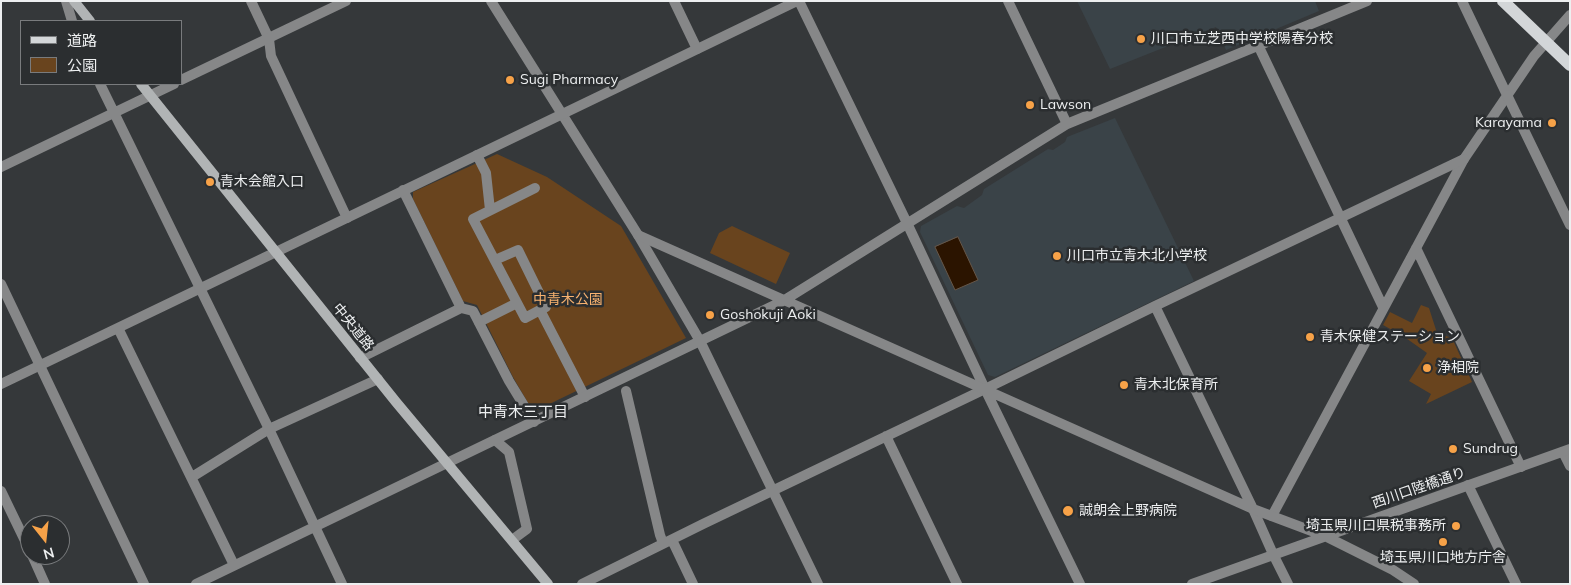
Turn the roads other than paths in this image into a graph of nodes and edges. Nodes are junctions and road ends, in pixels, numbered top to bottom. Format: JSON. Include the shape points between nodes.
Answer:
{"nodes":[{"id":1,"x":66,"y":1,"type":"edge"},
{"id":2,"x":74,"y":1,"type":"edge"},
{"id":3,"x":251,"y":1,"type":"edge"},
{"id":4,"x":346,"y":1,"type":"edge"},
{"id":5,"x":491,"y":1,"type":"edge"},
{"id":6,"x":674,"y":1,"type":"edge"},
{"id":7,"x":798,"y":1,"type":"edge"},
{"id":8,"x":1008,"y":1,"type":"edge"},
{"id":9,"x":1367,"y":1,"type":"edge"},
{"id":10,"x":1462,"y":1,"type":"edge"},
{"id":11,"x":1503,"y":1,"type":"edge"},
{"id":12,"x":1570,"y":15,"type":"edge"},
{"id":13,"x":72,"y":20,"type":"edge"},
{"id":14,"x":89,"y":20,"type":"edge"},
{"id":15,"x":269,"y":39,"type":"junction"},
{"id":16,"x":1546,"y":42,"type":"junction"},
{"id":17,"x":1258,"y":45,"type":"junction"},
{"id":18,"x":697,"y":49,"type":"junction"},
{"id":19,"x":1570,"y":65,"type":"edge"},
{"id":20,"x":182,"y":80,"type":"edge"},
{"id":21,"x":100,"y":85,"type":"edge"},
{"id":22,"x":142,"y":85,"type":"edge"},
{"id":23,"x":172,"y":85,"type":"edge"},
{"id":24,"x":150,"y":95,"type":"junction"},
{"id":25,"x":1507,"y":95,"type":"junction"},
{"id":26,"x":114,"y":114,"type":"junction"},
{"id":27,"x":561,"y":114,"type":"junction"},
{"id":28,"x":1067,"y":124,"type":"junction"},
{"id":29,"x":477,"y":155,"type":"junction"},
{"id":30,"x":1464,"y":159,"type":"junction"},
{"id":31,"x":1,"y":167,"type":"edge"},
{"id":32,"x":535,"y":188,"type":"dead end"},
{"id":33,"x":403,"y":190,"type":"junction"},
{"id":34,"x":1566,"y":206,"type":"edge"},
{"id":35,"x":490,"y":210,"type":"junction"},
{"id":36,"x":347,"y":218,"type":"junction"},
{"id":37,"x":1341,"y":218,"type":"junction"},
{"id":38,"x":907,"y":223,"type":"junction"},
{"id":39,"x":1570,"y":225,"type":"edge"},
{"id":40,"x":638,"y":235,"type":"junction"},
{"id":41,"x":1416,"y":248,"type":"junction"},
{"id":42,"x":276,"y":252,"type":"junction"},
{"id":43,"x":495,"y":260,"type":"junction"},
{"id":44,"x":1,"y":284,"type":"edge"},
{"id":45,"x":200,"y":289,"type":"junction"},
{"id":46,"x":783,"y":300,"type":"junction"},
{"id":47,"x":517,"y":303,"type":"junction"},
{"id":48,"x":1155,"y":306,"type":"junction"},
{"id":49,"x":1383,"y":307,"type":"junction"},
{"id":50,"x":461,"y":308,"type":"junction"},
{"id":51,"x":540,"y":310,"type":"junction"},
{"id":52,"x":479,"y":322,"type":"junction"},
{"id":53,"x":118,"y":328,"type":"junction"},
{"id":54,"x":700,"y":341,"type":"junction"},
{"id":55,"x":360,"y":358,"type":"junction"},
{"id":56,"x":40,"y":366,"type":"junction"},
{"id":57,"x":378,"y":379,"type":"junction"},
{"id":58,"x":1,"y":384,"type":"edge"},
{"id":59,"x":985,"y":390,"type":"junction"},
{"id":60,"x":626,"y":391,"type":"dead end"},
{"id":61,"x":585,"y":397,"type":"junction"},
{"id":62,"x":534,"y":422,"type":"junction"},
{"id":63,"x":269,"y":429,"type":"junction"},
{"id":64,"x":886,"y":436,"type":"junction"},
{"id":65,"x":495,"y":440,"type":"junction"},
{"id":66,"x":1566,"y":451,"type":"edge"},
{"id":67,"x":446,"y":463,"type":"junction"},
{"id":68,"x":1521,"y":466,"type":"junction"},
{"id":69,"x":1570,"y":466,"type":"edge"},
{"id":70,"x":192,"y":477,"type":"junction"},
{"id":71,"x":1468,"y":485,"type":"junction"},
{"id":72,"x":773,"y":490,"type":"junction"},
{"id":73,"x":1,"y":491,"type":"edge"},
{"id":74,"x":1254,"y":509,"type":"junction"},
{"id":75,"x":1272,"y":516,"type":"junction"},
{"id":76,"x":315,"y":527,"type":"junction"},
{"id":77,"x":20,"y":530,"type":"edge"},
{"id":78,"x":1325,"y":536,"type":"junction"},
{"id":79,"x":512,"y":540,"type":"junction"},
{"id":80,"x":667,"y":541,"type":"junction"},
{"id":81,"x":1274,"y":554,"type":"junction"},
{"id":82,"x":37,"y":565,"type":"edge"},
{"id":83,"x":234,"y":566,"type":"junction"},
{"id":84,"x":46,"y":584,"type":"edge"},
{"id":85,"x":144,"y":584,"type":"edge"},
{"id":86,"x":196,"y":584,"type":"edge"},
{"id":87,"x":342,"y":584,"type":"edge"},
{"id":88,"x":548,"y":584,"type":"edge"},
{"id":89,"x":582,"y":584,"type":"edge"},
{"id":90,"x":693,"y":584,"type":"edge"},
{"id":91,"x":818,"y":584,"type":"edge"},
{"id":92,"x":957,"y":584,"type":"edge"},
{"id":93,"x":1080,"y":584,"type":"edge"},
{"id":94,"x":1192,"y":584,"type":"edge"},
{"id":95,"x":1288,"y":584,"type":"edge"},
{"id":96,"x":1414,"y":584,"type":"edge"},
{"id":97,"x":1516,"y":584,"type":"edge"}],
"edges":[{"from":1,"to":13,"type":"street"},
{"from":2,"to":14,"type":"main road"},
{"from":3,"to":15,"type":"street"},
{"from":4,"to":15,"type":"street"},
{"from":5,"to":27,"type":"street"},
{"from":6,"to":18,"type":"street"},
{"from":7,"to":18,"type":"street"},
{"from":7,"to":38,"type":"street"},
{"from":8,"to":28,"type":"street"},
{"from":9,"to":17,"type":"street"},
{"from":10,"to":25,"type":"street"},
{"from":11,"to":16,"type":"main road"},
{"from":12,"to":16,"type":"street"},
{"from":15,"to":20,"type":"street"},
{"from":15,"to":36,"type":"street","via":[[271,56]]},
{"from":16,"to":19,"type":"main road"},
{"from":16,"to":25,"type":"street"},
{"from":17,"to":28,"type":"street"},
{"from":17,"to":37,"type":"street"},
{"from":18,"to":27,"type":"street"},
{"from":21,"to":26,"type":"street"},
{"from":22,"to":24,"type":"main road","name":"中央道路"},
{"from":23,"to":24,"type":"street"},
{"from":24,"to":26,"type":"street"},
{"from":24,"to":42,"type":"main road","name":"中央道路"},
{"from":25,"to":30,"type":"street"},
{"from":25,"to":34,"type":"street"},
{"from":26,"to":31,"type":"street"},
{"from":26,"to":45,"type":"street"},
{"from":27,"to":29,"type":"street"},
{"from":27,"to":40,"type":"street"},
{"from":28,"to":38,"type":"street"},
{"from":29,"to":33,"type":"street"},
{"from":29,"to":35,"type":"street","via":[[486,173]]},
{"from":30,"to":37,"type":"street"},
{"from":30,"to":41,"type":"street"},
{"from":32,"to":35,"type":"street"},
{"from":33,"to":36,"type":"street"},
{"from":33,"to":50,"type":"street"},
{"from":34,"to":39,"type":"street"},
{"from":35,"to":43,"type":"street","via":[[473,219]]},
{"from":36,"to":42,"type":"street"},
{"from":37,"to":48,"type":"street"},
{"from":37,"to":49,"type":"street"},
{"from":38,"to":46,"type":"street"},
{"from":38,"to":59,"type":"street"},
{"from":40,"to":46,"type":"street"},
{"from":40,"to":54,"type":"street"},
{"from":41,"to":49,"type":"street"},
{"from":41,"to":68,"type":"street"},
{"from":42,"to":45,"type":"street"},
{"from":42,"to":55,"type":"main road","name":"中央道路"},
{"from":43,"to":47,"type":"street"},
{"from":43,"to":51,"type":"street","via":[[518,250],[546,307]]},
{"from":44,"to":56,"type":"street"},
{"from":45,"to":53,"type":"street"},
{"from":45,"to":63,"type":"street"},
{"from":46,"to":54,"type":"street"},
{"from":46,"to":59,"type":"street"},
{"from":47,"to":51,"type":"street","via":[[525,318]]},
{"from":47,"to":52,"type":"street"},
{"from":48,"to":59,"type":"street"},
{"from":48,"to":74,"type":"street"},
{"from":49,"to":75,"type":"street"},
{"from":50,"to":52,"type":"street","via":[[474,310]]},
{"from":50,"to":55,"type":"street"},
{"from":51,"to":61,"type":"street"},
{"from":52,"to":62,"type":"street"},
{"from":53,"to":56,"type":"street"},
{"from":53,"to":70,"type":"street"},
{"from":54,"to":61,"type":"street"},
{"from":54,"to":72,"type":"street"},
{"from":55,"to":57,"type":"main road","name":"中央道路"},
{"from":56,"to":58,"type":"street"},
{"from":56,"to":85,"type":"street"},
{"from":57,"to":63,"type":"street"},
{"from":57,"to":67,"type":"main road","name":"中央道路"},
{"from":59,"to":64,"type":"street"},
{"from":59,"to":74,"type":"street"},
{"from":59,"to":93,"type":"street"},
{"from":60,"to":80,"type":"street","via":[[660,536]]},
{"from":61,"to":62,"type":"street"},
{"from":62,"to":65,"type":"street"},
{"from":63,"to":70,"type":"street"},
{"from":63,"to":76,"type":"street"},
{"from":64,"to":72,"type":"street"},
{"from":64,"to":92,"type":"street"},
{"from":65,"to":67,"type":"street"},
{"from":65,"to":79,"type":"street","via":[[509,452],[527,529]]},
{"from":66,"to":68,"type":"street","name":"西川口陸橋通り"},
{"from":66,"to":69,"type":"street"},
{"from":67,"to":76,"type":"street"},
{"from":67,"to":79,"type":"main road","name":"中央道路"},
{"from":68,"to":71,"type":"street","name":"西川口陸橋通り"},
{"from":70,"to":83,"type":"street"},
{"from":71,"to":78,"type":"street","name":"西川口陸橋通り"},
{"from":71,"to":97,"type":"street"},
{"from":72,"to":80,"type":"street"},
{"from":72,"to":91,"type":"street"},
{"from":73,"to":77,"type":"street"},
{"from":74,"to":75,"type":"street"},
{"from":74,"to":81,"type":"street"},
{"from":75,"to":78,"type":"street"},
{"from":76,"to":83,"type":"street"},
{"from":76,"to":87,"type":"street"},
{"from":78,"to":81,"type":"street","name":"西川口陸橋通り"},
{"from":78,"to":96,"type":"street"},
{"from":79,"to":88,"type":"main road","name":"中央道路"},
{"from":80,"to":89,"type":"street"},
{"from":80,"to":90,"type":"street"},
{"from":81,"to":94,"type":"street","name":"西川口陸橋通り"},
{"from":81,"to":95,"type":"street"},
{"from":82,"to":84,"type":"street"},
{"from":83,"to":86,"type":"street"}]}
